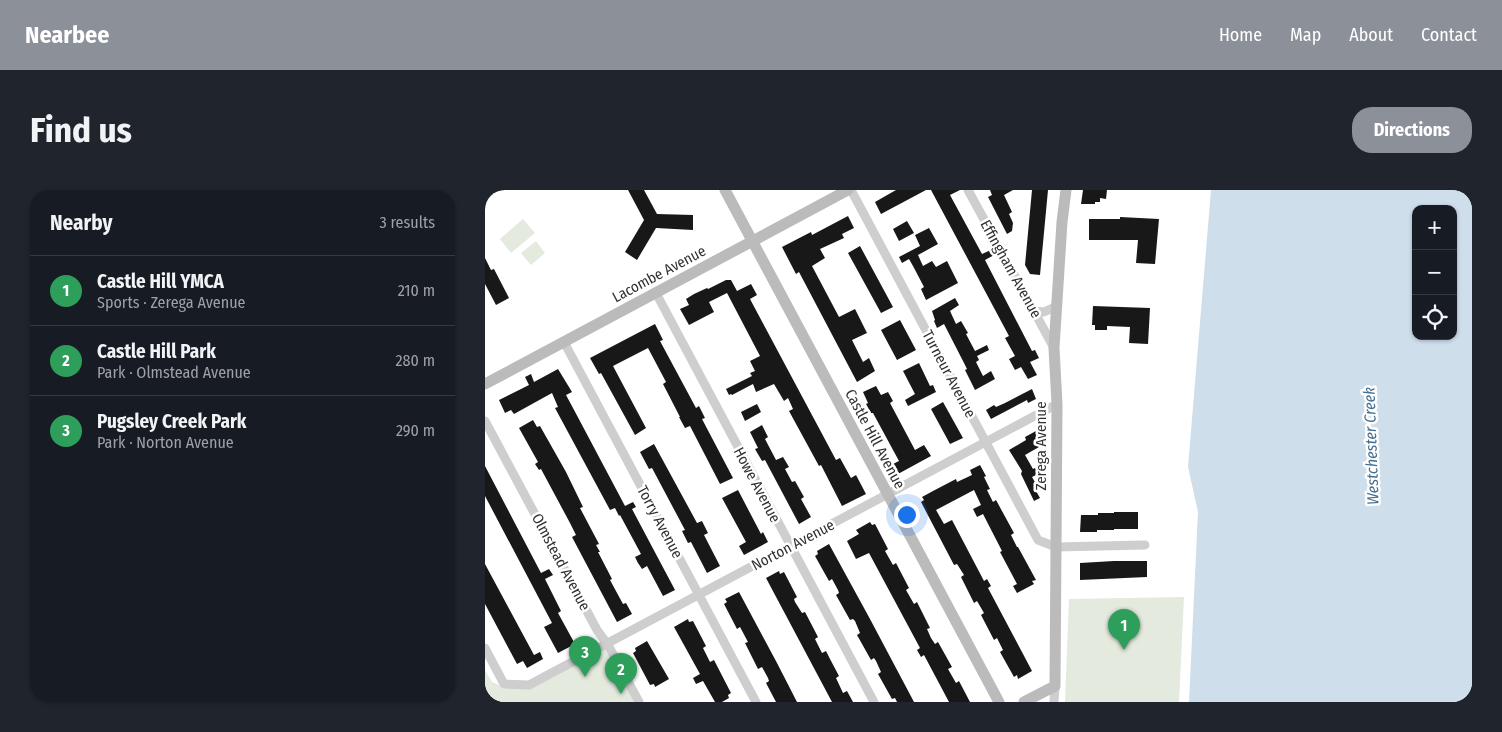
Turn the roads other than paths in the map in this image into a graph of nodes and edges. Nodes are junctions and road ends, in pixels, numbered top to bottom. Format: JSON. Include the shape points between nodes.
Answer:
{"nodes":[{"id":1,"x":725,"y":190,"type":"edge"},
{"id":2,"x":850,"y":190,"type":"edge"},
{"id":3,"x":968,"y":190,"type":"edge"},
{"id":4,"x":1066,"y":190,"type":"edge"},
{"id":5,"x":752,"y":241,"type":"junction"},
{"id":6,"x":656,"y":293,"type":"junction"},
{"id":7,"x":1057,"y":306,"type":"junction"},
{"id":8,"x":1034,"y":311,"type":"junction"},
{"id":9,"x":564,"y":342,"type":"junction"},
{"id":10,"x":1054,"y":348,"type":"junction"},
{"id":11,"x":485,"y":384,"type":"edge"},
{"id":12,"x":1057,"y":404,"type":"junction"},
{"id":13,"x":485,"y":421,"type":"edge"},
{"id":14,"x":985,"y":443,"type":"junction"},
{"id":15,"x":888,"y":495,"type":"junction"},
{"id":16,"x":1145,"y":545,"type":"dead end"},
{"id":17,"x":790,"y":546,"type":"junction"},
{"id":18,"x":1056,"y":547,"type":"junction"},
{"id":19,"x":699,"y":595,"type":"junction"},
{"id":20,"x":608,"y":645,"type":"junction"},
{"id":21,"x":485,"y":648,"type":"edge"},
{"id":22,"x":1055,"y":686,"type":"junction"},
{"id":23,"x":639,"y":702,"type":"edge"},
{"id":24,"x":756,"y":702,"type":"edge"},
{"id":25,"x":874,"y":702,"type":"edge"},
{"id":26,"x":999,"y":702,"type":"edge"},
{"id":27,"x":1024,"y":702,"type":"edge"},
{"id":28,"x":1054,"y":702,"type":"edge"}],
"edges":[{"from":1,"to":5,"type":"street","name":"Castle Hill Avenue"},
{"from":2,"to":5,"type":"street","name":"Lacombe Avenue"},
{"from":2,"to":14,"type":"street","name":"Turneur Avenue"},
{"from":3,"to":8,"type":"street","name":"Effingham Avenue"},
{"from":4,"to":7,"type":"street","name":"Zerega Avenue"},
{"from":5,"to":6,"type":"street","name":"Lacombe Avenue"},
{"from":5,"to":15,"type":"street","name":"Castle Hill Avenue"},
{"from":6,"to":9,"type":"street","name":"Lacombe Avenue"},
{"from":6,"to":17,"type":"street","name":"Howe Avenue"},
{"from":7,"to":8,"type":"street","via":[[1044,312]]},
{"from":7,"to":10,"type":"street","name":"Zerega Avenue"},
{"from":8,"to":10,"type":"street","name":"Effingham Avenue"},
{"from":9,"to":11,"type":"street","name":"Lacombe Avenue"},
{"from":9,"to":19,"type":"street","name":"Torry Avenue"},
{"from":10,"to":12,"type":"street","name":"Zerega Avenue"},
{"from":12,"to":14,"type":"street","name":"Norton Avenue"},
{"from":12,"to":18,"type":"street","name":"Zerega Avenue"},
{"from":13,"to":20,"type":"street","name":"Olmstead Avenue"},
{"from":14,"to":15,"type":"street","name":"Norton Avenue"},
{"from":14,"to":18,"type":"street","name":"Turneur Avenue","via":[[1038,540]]},
{"from":15,"to":17,"type":"street","name":"Norton Avenue"},
{"from":15,"to":26,"type":"street","name":"Castle Hill Avenue"},
{"from":16,"to":18,"type":"street"},
{"from":17,"to":19,"type":"street","name":"Norton Avenue"},
{"from":17,"to":25,"type":"street","name":"Howe Avenue"},
{"from":18,"to":22,"type":"street","name":"Zerega Avenue"},
{"from":19,"to":20,"type":"street","name":"Norton Avenue"},
{"from":19,"to":24,"type":"street","name":"Torry Avenue"},
{"from":20,"to":21,"type":"street","name":"Norton Avenue","via":[[529,685],[504,684]]},
{"from":20,"to":23,"type":"street","name":"Olmstead Avenue"},
{"from":22,"to":27,"type":"street"},
{"from":22,"to":28,"type":"street","name":"Zerega Avenue"}]}
